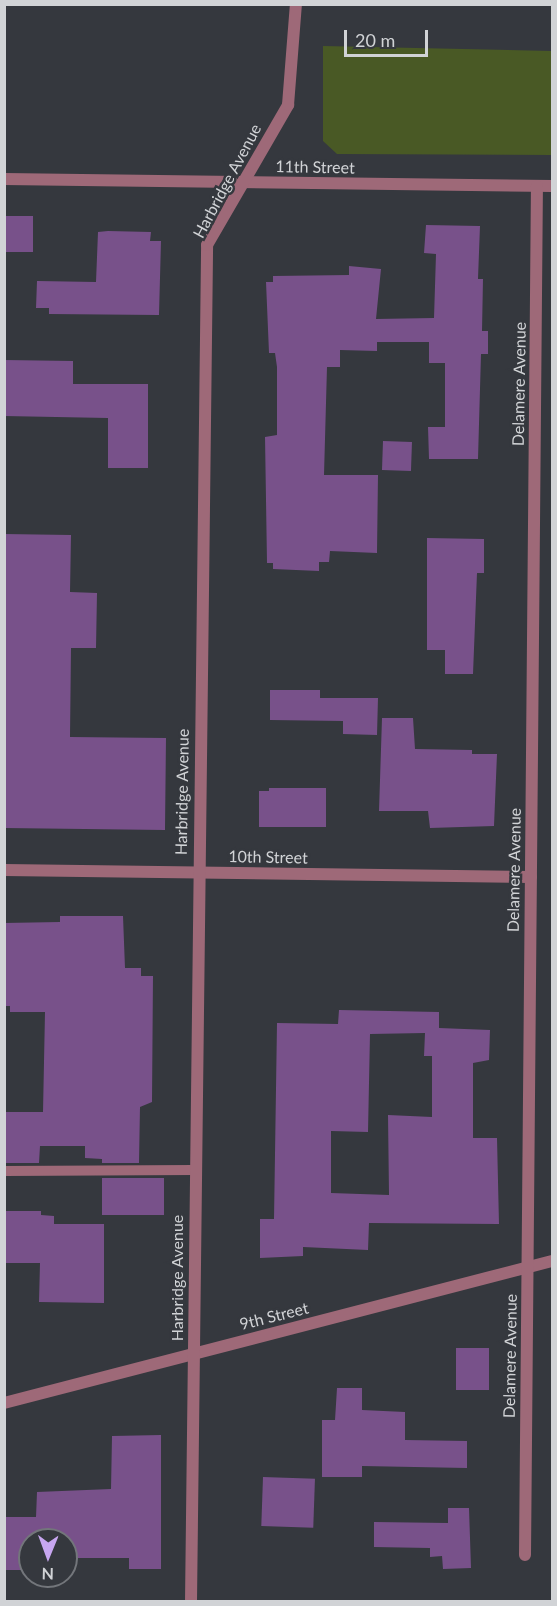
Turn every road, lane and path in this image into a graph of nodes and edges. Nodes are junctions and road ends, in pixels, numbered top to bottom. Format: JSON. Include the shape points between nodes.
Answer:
{"nodes":[{"id":1,"x":296,"y":4,"type":"edge"},
{"id":2,"x":4,"y":179,"type":"edge"},
{"id":3,"x":242,"y":182,"type":"junction"},
{"id":4,"x":537,"y":186,"type":"junction"},
{"id":5,"x":552,"y":186,"type":"edge"},
{"id":6,"x":4,"y":870,"type":"edge"},
{"id":7,"x":197,"y":873,"type":"junction"},
{"id":8,"x":531,"y":877,"type":"junction"},
{"id":9,"x":194,"y":1170,"type":"junction"},
{"id":10,"x":4,"y":1171,"type":"edge"},
{"id":11,"x":552,"y":1261,"type":"edge"},
{"id":12,"x":527,"y":1268,"type":"junction"},
{"id":13,"x":193,"y":1354,"type":"junction"},
{"id":14,"x":4,"y":1403,"type":"edge"},
{"id":15,"x":525,"y":1555,"type":"dead end"},
{"id":16,"x":191,"y":1602,"type":"edge"}],
"edges":[{"from":1,"to":3,"type":"street","name":"Harbridge Avenue","via":[[288,105]]},
{"from":2,"to":3,"type":"street","name":"11th Street"},
{"from":3,"to":4,"type":"street","name":"11th Street"},
{"from":3,"to":7,"type":"street","name":"Harbridge Avenue","via":[[207,245]]},
{"from":4,"to":5,"type":"street","name":"11th Street"},
{"from":4,"to":8,"type":"street","name":"Delamere Avenue"},
{"from":6,"to":7,"type":"street","name":"10th Street"},
{"from":7,"to":8,"type":"street","name":"10th Street"},
{"from":7,"to":9,"type":"street","name":"Harbridge Avenue"},
{"from":8,"to":12,"type":"street","name":"Delamere Avenue"},
{"from":9,"to":10,"type":"lane"},
{"from":9,"to":13,"type":"street","name":"Harbridge Avenue"},
{"from":11,"to":12,"type":"street","name":"9th Street"},
{"from":12,"to":13,"type":"street","name":"9th Street"},
{"from":12,"to":15,"type":"street","name":"Delamere Avenue"},
{"from":13,"to":14,"type":"street","name":"9th Street"},
{"from":13,"to":16,"type":"street","name":"Harbridge Avenue"}]}
